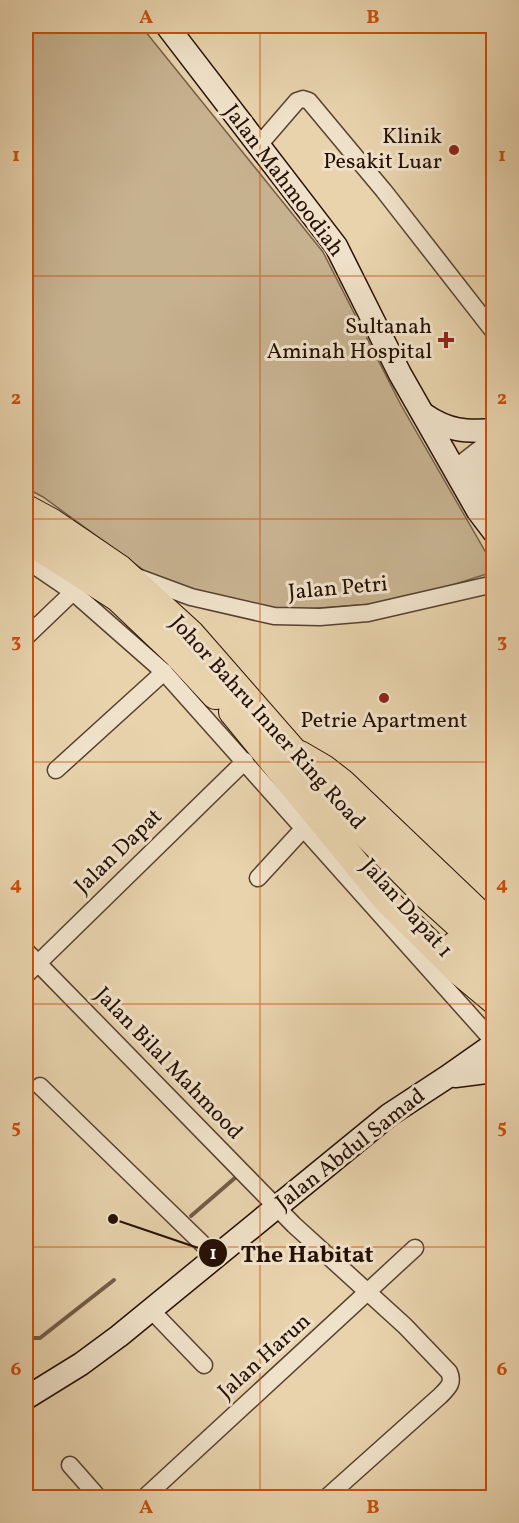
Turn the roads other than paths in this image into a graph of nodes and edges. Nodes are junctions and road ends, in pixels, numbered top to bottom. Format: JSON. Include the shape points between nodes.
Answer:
{"nodes":[{"id":1,"x":167,"y":26,"type":"edge"},
{"id":2,"x":259,"y":146,"type":"junction"},
{"id":3,"x":494,"y":332,"type":"edge"},
{"id":4,"x":425,"y":416,"type":"junction"},
{"id":5,"x":494,"y":432,"type":"edge"},
{"id":6,"x":452,"y":464,"type":"junction"},
{"id":7,"x":26,"y":510,"type":"edge"},
{"id":8,"x":478,"y":511,"type":"junction"},
{"id":9,"x":494,"y":532,"type":"edge"},
{"id":10,"x":26,"y":537,"type":"edge"},
{"id":11,"x":26,"y":560,"type":"edge"},
{"id":12,"x":119,"y":570,"type":"junction"},
{"id":13,"x":494,"y":584,"type":"edge"},
{"id":14,"x":74,"y":592,"type":"junction"},
{"id":15,"x":26,"y":638,"type":"edge"},
{"id":16,"x":164,"y":672,"type":"junction"},
{"id":17,"x":232,"y":712,"type":"junction"},
{"id":18,"x":291,"y":750,"type":"junction"},
{"id":19,"x":245,"y":761,"type":"junction"},
{"id":20,"x":56,"y":770,"type":"dead end"},
{"id":21,"x":322,"y":813,"type":"junction"},
{"id":22,"x":258,"y":879,"type":"dead end"},
{"id":23,"x":494,"y":927,"type":"edge"},
{"id":24,"x":494,"y":955,"type":"edge"},
{"id":25,"x":29,"y":963,"type":"edge"},
{"id":26,"x":494,"y":981,"type":"edge"},
{"id":27,"x":494,"y":1000,"type":"edge"},
{"id":28,"x":494,"y":1043,"type":"edge"},
{"id":29,"x":494,"y":1071,"type":"edge"},
{"id":30,"x":447,"y":1077,"type":"junction"},
{"id":31,"x":40,"y":1086,"type":"dead end"},
{"id":32,"x":278,"y":1208,"type":"junction"},
{"id":33,"x":415,"y":1248,"type":"dead end"},
{"id":34,"x":214,"y":1259,"type":"junction"},
{"id":35,"x":368,"y":1292,"type":"junction"},
{"id":36,"x":151,"y":1310,"type":"junction"},
{"id":37,"x":204,"y":1365,"type":"dead end"},
{"id":38,"x":26,"y":1398,"type":"edge"},
{"id":39,"x":70,"y":1465,"type":"dead end"},
{"id":40,"x":99,"y":1497,"type":"edge"},
{"id":41,"x":144,"y":1497,"type":"edge"},
{"id":42,"x":326,"y":1497,"type":"edge"}],
"edges":[{"from":1,"to":2,"type":"main road","name":"Jalan Mahmoodiah"},
{"from":2,"to":3,"type":"street","via":[[297,101],[309,101]]},
{"from":2,"to":4,"type":"main road","name":"Jalan Mahmoodiah","via":[[336,246]]},
{"from":4,"to":5,"type":"main road","via":[[460,431]]},
{"from":4,"to":6,"type":"main road","name":"Jalan Mahmoodiah"},
{"from":5,"to":6,"type":"street","via":[[484,446]]},
{"from":5,"to":8,"type":"main road","via":[[477,473]]},
{"from":6,"to":8,"type":"main road","name":"Jalan Mahmoodiah"},
{"from":7,"to":12,"type":"highway","name":"Johor Bahru Inner Ring Road"},
{"from":8,"to":9,"type":"main road","name":"Jalan Mahmoodiah"},
{"from":10,"to":17,"type":"highway","name":"Johor Bahru Inner Ring Road","via":[[118,596]]},
{"from":11,"to":14,"type":"street","name":"Jalan Dapat 1"},
{"from":12,"to":13,"type":"street","name":"Jalan Petri","via":[[191,597],[274,616],[368,614]]},
{"from":12,"to":18,"type":"highway","name":"Johor Bahru Inner Ring Road","via":[[190,635]]},
{"from":14,"to":15,"type":"street"},
{"from":14,"to":16,"type":"street","name":"Jalan Dapat 1"},
{"from":16,"to":19,"type":"street","name":"Jalan Dapat 1"},
{"from":16,"to":20,"type":"street"},
{"from":17,"to":21,"type":"highway","name":"Johor Bahru Inner Ring Road"},
{"from":17,"to":27,"type":"main road","via":[[387,901],[458,971]]},
{"from":18,"to":21,"type":"highway","name":"Johor Bahru Inner Ring Road"},
{"from":18,"to":23,"type":"main road","via":[[342,782]]},
{"from":19,"to":21,"type":"street","name":"Jalan Dapat 1"},
{"from":19,"to":25,"type":"street","name":"Jalan Dapat"},
{"from":21,"to":22,"type":"street"},
{"from":21,"to":24,"type":"highway","name":"Johor Bahru Inner Ring Road","via":[[427,894]]},
{"from":21,"to":26,"type":"highway","name":"Johor Bahru Inner Ring Road"},
{"from":21,"to":28,"type":"street","name":"Jalan Dapat 1"},
{"from":25,"to":32,"type":"street","name":"Jalan Bilal Mahmood"},
{"from":28,"to":30,"type":"main road","name":"Jalan Abdul Samad"},
{"from":29,"to":30,"type":"main road","name":"Jalan Abdul Samad"},
{"from":30,"to":32,"type":"main road","name":"Jalan Abdul Samad","via":[[389,1115]]},
{"from":31,"to":34,"type":"street"},
{"from":32,"to":34,"type":"main road","name":"Jalan Abdul Samad"},
{"from":32,"to":35,"type":"street","name":"Jalan Bilal Mahmood"},
{"from":33,"to":35,"type":"street","name":"Jalan Harun"},
{"from":34,"to":36,"type":"main road","name":"Jalan Abdul Samad"},
{"from":35,"to":41,"type":"street","name":"Jalan Harun"},
{"from":35,"to":42,"type":"street","name":"Jalan Bilal Mahmood","via":[[444,1365],[451,1384]]},
{"from":36,"to":37,"type":"street"},
{"from":36,"to":38,"type":"main road","name":"Jalan Abdul Samad","via":[[81,1364]]},
{"from":39,"to":40,"type":"street"}]}
